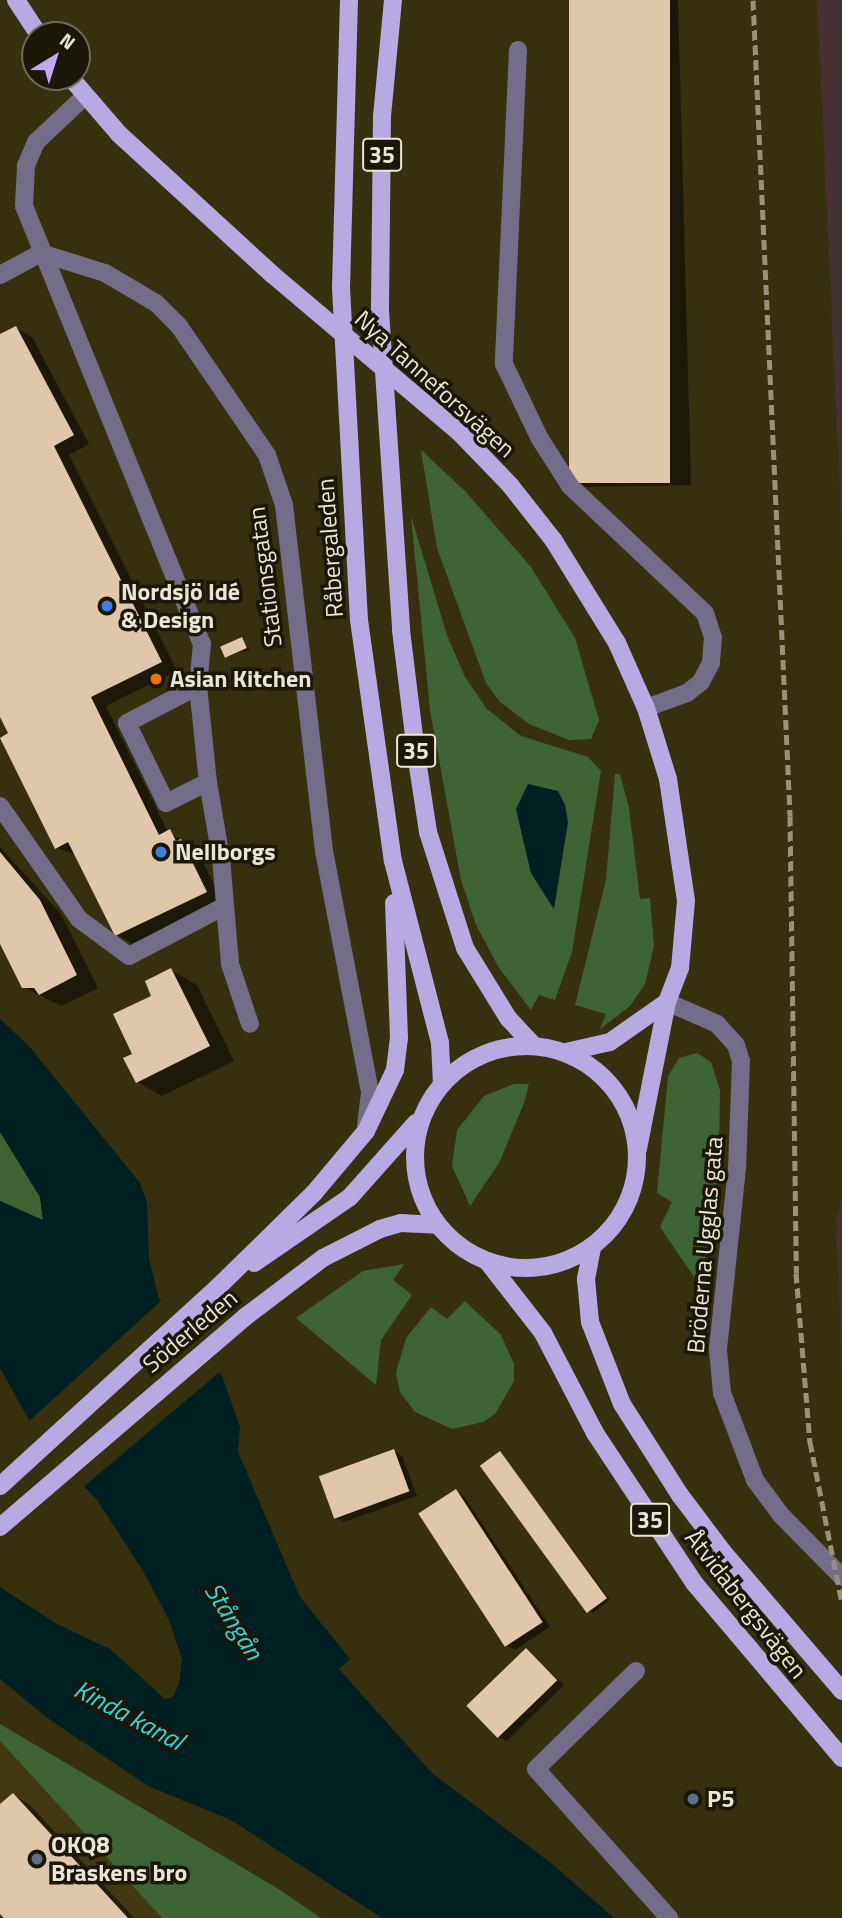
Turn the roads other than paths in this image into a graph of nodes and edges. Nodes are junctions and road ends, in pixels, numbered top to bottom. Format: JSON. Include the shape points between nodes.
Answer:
{"nodes":[{"id":1,"x":16,"y":0,"type":"edge"},
{"id":2,"x":349,"y":0,"type":"edge"},
{"id":3,"x":393,"y":0,"type":"edge"},
{"id":4,"x":30,"y":21,"type":"edge"},
{"id":5,"x":518,"y":50,"type":"dead end"},
{"id":6,"x":81,"y":91,"type":"edge"},
{"id":7,"x":85,"y":96,"type":"junction"},
{"id":8,"x":41,"y":253,"type":"junction"},
{"id":9,"x":0,"y":275,"type":"edge"},
{"id":10,"x":198,"y":686,"type":"junction"},
{"id":11,"x":646,"y":708,"type":"junction"},
{"id":12,"x":208,"y":782,"type":"junction"},
{"id":13,"x":0,"y":806,"type":"edge"},
{"id":14,"x":393,"y":861,"type":"junction"},
{"id":15,"x":223,"y":906,"type":"junction"},
{"id":16,"x":667,"y":1002,"type":"junction"},
{"id":17,"x":250,"y":1024,"type":"dead end"},
{"id":18,"x":533,"y":1045,"type":"junction"},
{"id":19,"x":565,"y":1052,"type":"junction"},
{"id":20,"x":442,"y":1084,"type":"junction"},
{"id":21,"x":421,"y":1117,"type":"junction"},
{"id":22,"x":366,"y":1131,"type":"junction"},
{"id":23,"x":638,"y":1149,"type":"junction"},
{"id":24,"x":437,"y":1225,"type":"junction"},
{"id":25,"x":592,"y":1248,"type":"junction"},
{"id":26,"x":487,"y":1261,"type":"junction"},
{"id":27,"x":218,"y":1287,"type":"junction"},
{"id":28,"x":0,"y":1486,"type":"edge"},
{"id":29,"x":0,"y":1527,"type":"edge"},
{"id":30,"x":842,"y":1577,"type":"edge"},
{"id":31,"x":636,"y":1671,"type":"dead end"},
{"id":32,"x":842,"y":1691,"type":"edge"},
{"id":33,"x":842,"y":1758,"type":"edge"},
{"id":34,"x":669,"y":1918,"type":"edge"}],
"edges":[{"from":1,"to":4,"type":"main road"},
{"from":2,"to":14,"type":"main road","name":"Råbergaleden","number":"35","via":[[341,288],[345,391],[359,620]]},
{"from":3,"to":18,"type":"main road","number":"35","via":[[382,116],[380,311],[401,630],[428,832],[464,948],[486,987]]},
{"from":5,"to":11,"type":"street","via":[[504,364],[540,439],[570,486],[705,613],[713,638],[711,663],[701,682],[687,693]]},
{"from":6,"to":7,"type":"main road","name":"Nya Tanneforsvägen"},
{"from":7,"to":8,"type":"street","via":[[43,133],[26,166],[24,206]]},
{"from":7,"to":11,"type":"main road","name":"Nya Tanneforsvägen","via":[[159,171],[460,433],[510,485],[584,586]]},
{"from":8,"to":9,"type":"street"},
{"from":8,"to":10,"type":"street","via":[[202,644]]},
{"from":8,"to":22,"type":"street","name":"Stationsgatan","via":[[105,273],[156,303],[179,326],[239,410],[275,476],[284,505],[324,850],[370,1093]]},
{"from":10,"to":12,"type":"street"},
{"from":10,"to":12,"type":"street","via":[[127,723],[166,803]]},
{"from":11,"to":16,"type":"main road","name":"Nya Tanneforsvägen","via":[[668,779],[684,879],[686,932],[680,968]]},
{"from":12,"to":15,"type":"street","via":[[221,858]]},
{"from":13,"to":15,"type":"street","via":[[79,919],[129,956]]},
{"from":14,"to":20,"type":"main road","name":"Råbergaleden","number":"35","via":[[440,1043]]},
{"from":14,"to":22,"type":"main road","name":"Söderleden","via":[[399,1038],[395,1070]]},
{"from":15,"to":17,"type":"street","via":[[230,964]]},
{"from":16,"to":19,"type":"main road","via":[[610,1042]]},
{"from":16,"to":23,"type":"main road","name":"Nya Tanneforsvägen"},
{"from":16,"to":30,"type":"street","name":"Bröderna Ugglas gata","via":[[717,1024],[736,1045],[741,1061],[737,1168],[718,1350],[722,1393],[755,1480],[781,1515]]},
{"from":18,"to":19,"type":"main road","number":"35"},
{"from":18,"to":20,"type":"main road","number":"35","via":[[493,1050],[465,1064]]},
{"from":19,"to":23,"type":"main road","number":"35","via":[[607,1080],[628,1112]]},
{"from":20,"to":21,"type":"main road","number":"35"},
{"from":21,"to":24,"type":"main road","number":"35","via":[[414,1144],[415,1173]]},
{"from":21,"to":27,"type":"main road","name":"Söderleden","via":[[350,1197]]},
{"from":22,"to":27,"type":"main road","name":"Söderleden","via":[[341,1164]]},
{"from":23,"to":25,"type":"main road","number":"35","via":[[628,1205]]},
{"from":24,"to":26,"type":"main road","number":"35","via":[[468,1252]]},
{"from":24,"to":29,"type":"main road","name":"Söderleden","via":[[401,1223],[359,1237],[245,1317]]},
{"from":25,"to":26,"type":"main road","number":"35","via":[[573,1259],[530,1269]]},
{"from":25,"to":32,"type":"main road","name":"Åtvidabergsvägen","number":"35","via":[[586,1279],[590,1322],[622,1404],[723,1552]]},
{"from":26,"to":33,"type":"main road","name":"Åtvidabergsvägen","number":"35","via":[[543,1333],[602,1445],[695,1584]]},
{"from":27,"to":28,"type":"main road","name":"Söderleden"},
{"from":31,"to":34,"type":"street","via":[[536,1769]]}]}
